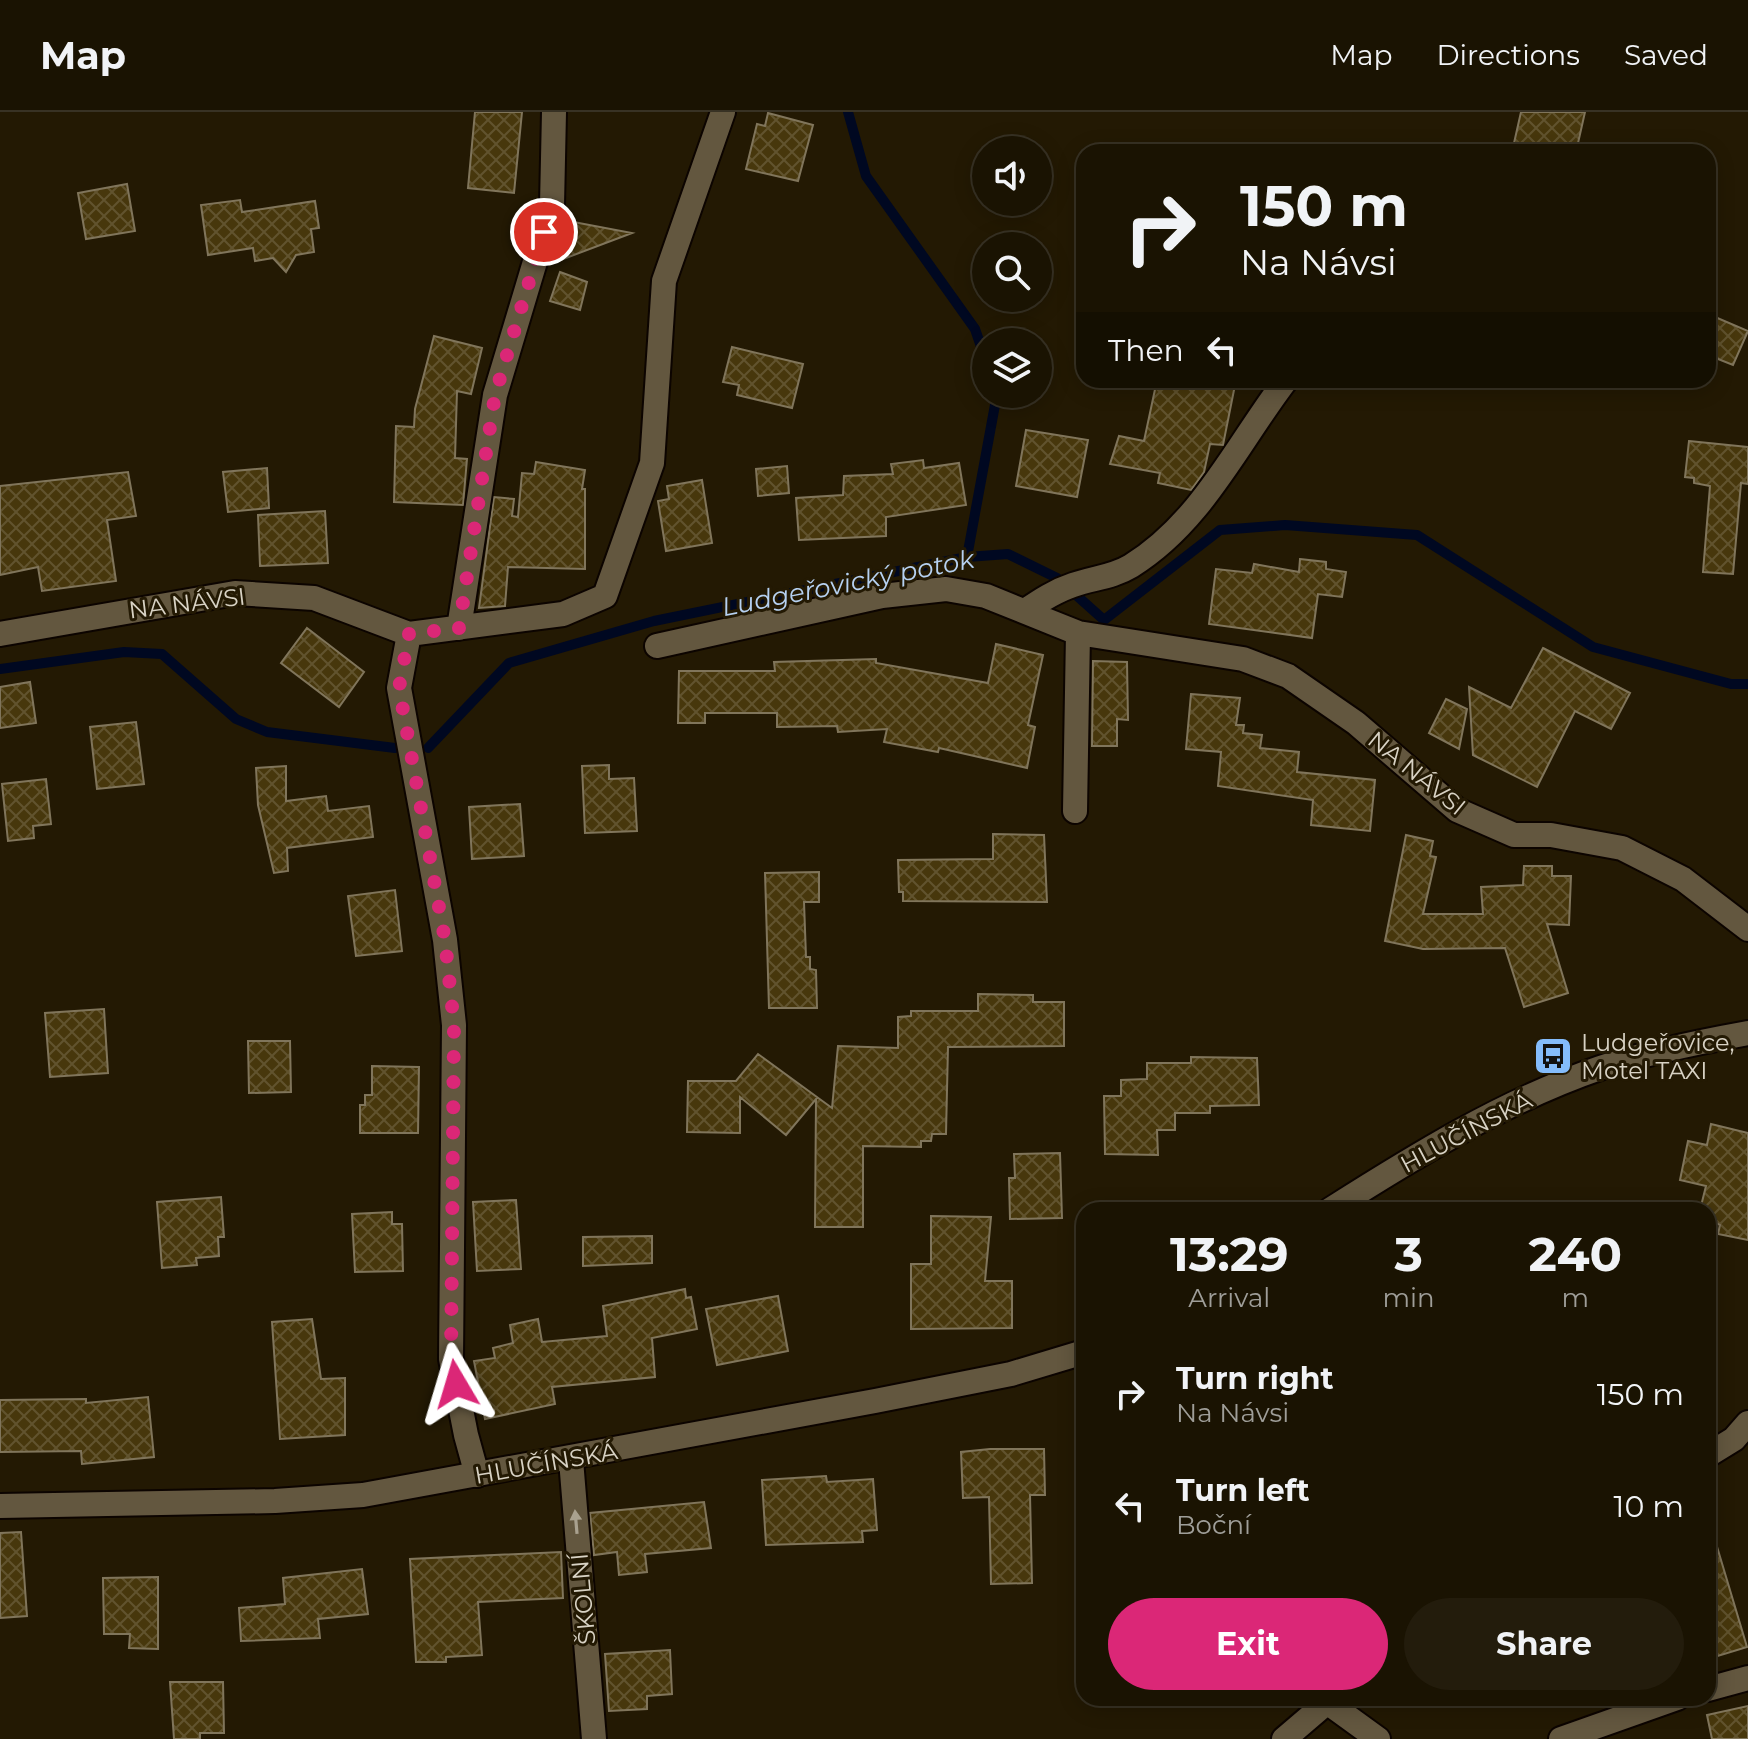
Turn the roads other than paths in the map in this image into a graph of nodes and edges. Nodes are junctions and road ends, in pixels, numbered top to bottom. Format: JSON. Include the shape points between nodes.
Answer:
{"nodes":[{"id":1,"x":554,"y":112,"type":"edge"},
{"id":2,"x":723,"y":112,"type":"edge"},
{"id":3,"x":1280,"y":388,"type":"edge"},
{"id":4,"x":1025,"y":611,"type":"junction"},
{"id":5,"x":459,"y":628,"type":"junction"},
{"id":6,"x":1078,"y":633,"type":"junction"},
{"id":7,"x":0,"y":634,"type":"edge"},
{"id":8,"x":409,"y":634,"type":"junction"},
{"id":9,"x":657,"y":646,"type":"dead end"},
{"id":10,"x":1075,"y":811,"type":"dead end"},
{"id":11,"x":1748,"y":929,"type":"edge"},
{"id":12,"x":1748,"y":1033,"type":"edge"},
{"id":13,"x":1342,"y":1202,"type":"edge"},
{"id":14,"x":1076,"y":1354,"type":"edge"},
{"id":15,"x":1748,"y":1423,"type":"edge"},
{"id":16,"x":1716,"y":1450,"type":"edge"},
{"id":17,"x":571,"y":1460,"type":"junction"},
{"id":18,"x":477,"y":1475,"type":"junction"},
{"id":19,"x":0,"y":1506,"type":"edge"},
{"id":20,"x":1748,"y":1678,"type":"edge"},
{"id":21,"x":1716,"y":1687,"type":"edge"},
{"id":22,"x":1323,"y":1706,"type":"edge"},
{"id":23,"x":1337,"y":1706,"type":"edge"},
{"id":24,"x":1654,"y":1706,"type":"edge"},
{"id":25,"x":594,"y":1739,"type":"edge"},
{"id":26,"x":1284,"y":1739,"type":"edge"},
{"id":27,"x":1378,"y":1739,"type":"edge"},
{"id":28,"x":1561,"y":1739,"type":"edge"}],
"edges":[{"from":1,"to":5,"type":"street","via":[[552,205],[495,395]]},
{"from":2,"to":5,"type":"street","name":"NA NÁVSI","via":[[664,281],[652,463],[605,596],[563,614]]},
{"from":3,"to":4,"type":"street","via":[[1187,519],[1129,567],[1051,593]]},
{"from":4,"to":6,"type":"street","name":"NA NÁVSI"},
{"from":4,"to":9,"type":"street","name":"NA NÁVSI","via":[[946,589],[882,596]]},
{"from":5,"to":8,"type":"street","name":"NA NÁVSI"},
{"from":6,"to":10,"type":"street"},
{"from":6,"to":11,"type":"street","name":"NA NÁVSI","via":[[1243,659],[1288,676],[1356,723],[1457,810],[1514,835],[1551,835],[1622,848],[1683,879]]},
{"from":7,"to":8,"type":"street","name":"NA NÁVSI","via":[[235,593],[314,598]]},
{"from":8,"to":18,"type":"street","via":[[399,688],[445,940],[454,1025],[451,1359]]},
{"from":12,"to":13,"type":"street","name":"HLUČÍNSKÁ","via":[[1681,1045],[1599,1069],[1517,1102]]},
{"from":14,"to":17,"type":"street","name":"HLUČÍNSKÁ","via":[[1011,1374]]},
{"from":15,"to":16,"type":"street"},
{"from":17,"to":18,"type":"street","name":"HLUČÍNSKÁ"},
{"from":25,"to":17,"type":"street","name":"ŠKOLNÍ","one_way":true},
{"from":18,"to":19,"type":"street","name":"HLUČÍNSKÁ","via":[[319,1498]]},
{"from":20,"to":21,"type":"street"},
{"from":22,"to":26,"type":"street"},
{"from":23,"to":27,"type":"street"},
{"from":24,"to":28,"type":"street"}]}
